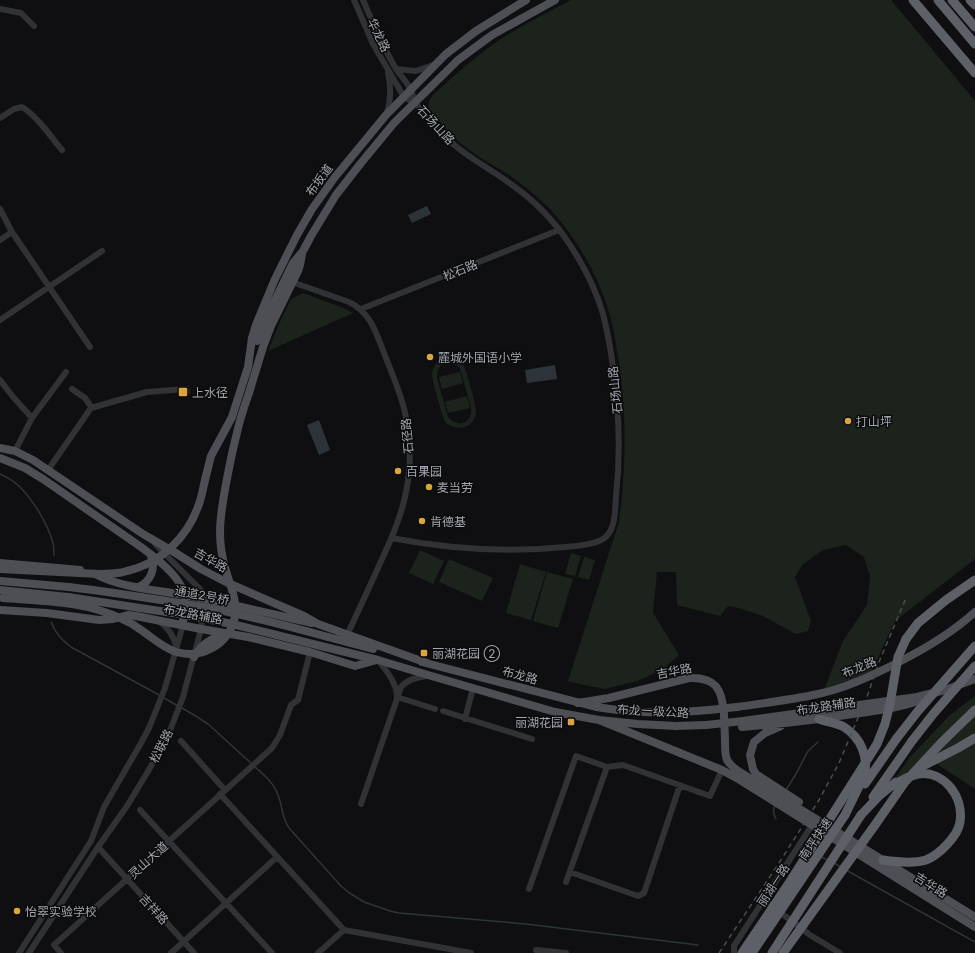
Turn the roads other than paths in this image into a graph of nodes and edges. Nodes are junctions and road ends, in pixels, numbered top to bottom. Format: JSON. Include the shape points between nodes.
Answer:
{"nodes":[{"id":1,"x":354,"y":0,"type":"edge"},
{"id":2,"x":363,"y":0,"type":"edge"},
{"id":3,"x":526,"y":0,"type":"edge"},
{"id":4,"x":555,"y":0,"type":"edge"},
{"id":5,"x":914,"y":0,"type":"edge"},
{"id":6,"x":938,"y":0,"type":"edge"},
{"id":7,"x":952,"y":0,"type":"edge"},
{"id":8,"x":970,"y":0,"type":"edge"},
{"id":9,"x":975,"y":5,"type":"edge"},
{"id":10,"x":0,"y":8,"type":"edge"},
{"id":11,"x":34,"y":26,"type":"dead end"},
{"id":12,"x":975,"y":27,"type":"edge"},
{"id":13,"x":975,"y":44,"type":"edge"},
{"id":14,"x":435,"y":65,"type":"junction"},
{"id":15,"x":396,"y":69,"type":"junction"},
{"id":16,"x":388,"y":70,"type":"junction"},
{"id":17,"x":975,"y":73,"type":"edge"},
{"id":18,"x":411,"y":90,"type":"junction"},
{"id":19,"x":404,"y":97,"type":"junction"},
{"id":20,"x":415,"y":103,"type":"junction"},
{"id":21,"x":386,"y":115,"type":"junction"},
{"id":22,"x":0,"y":118,"type":"edge"},
{"id":23,"x":62,"y":150,"type":"dead end"},
{"id":24,"x":0,"y":209,"type":"edge"},
{"id":25,"x":559,"y":230,"type":"junction"},
{"id":26,"x":12,"y":232,"type":"junction"},
{"id":27,"x":0,"y":240,"type":"edge"},
{"id":28,"x":102,"y":251,"type":"dead end"},
{"id":29,"x":303,"y":251,"type":"junction"},
{"id":30,"x":292,"y":282,"type":"junction"},
{"id":31,"x":49,"y":287,"type":"junction"},
{"id":32,"x":361,"y":310,"type":"junction"},
{"id":33,"x":0,"y":320,"type":"edge"},
{"id":34,"x":256,"y":338,"type":"junction"},
{"id":35,"x":90,"y":347,"type":"dead end"},
{"id":36,"x":66,"y":372,"type":"dead end"},
{"id":37,"x":0,"y":380,"type":"edge"},
{"id":38,"x":72,"y":389,"type":"dead end"},
{"id":39,"x":187,"y":392,"type":"dead end"},
{"id":40,"x":92,"y":408,"type":"junction"},
{"id":41,"x":32,"y":418,"type":"junction"},
{"id":42,"x":0,"y":448,"type":"edge"},
{"id":43,"x":15,"y":451,"type":"junction"},
{"id":44,"x":0,"y":458,"type":"edge"},
{"id":45,"x":48,"y":470,"type":"junction"},
{"id":46,"x":143,"y":534,"type":"junction"},
{"id":47,"x":391,"y":538,"type":"junction"},
{"id":48,"x":148,"y":552,"type":"junction"},
{"id":49,"x":0,"y":563,"type":"edge"},
{"id":50,"x":0,"y":568,"type":"edge"},
{"id":51,"x":975,"y":580,"type":"edge"},
{"id":52,"x":0,"y":581,"type":"edge"},
{"id":53,"x":138,"y":587,"type":"junction"},
{"id":54,"x":0,"y":590,"type":"edge"},
{"id":55,"x":184,"y":595,"type":"junction"},
{"id":56,"x":2,"y":598,"type":"edge"},
{"id":57,"x":207,"y":600,"type":"junction"},
{"id":58,"x":0,"y":610,"type":"edge"},
{"id":59,"x":975,"y":612,"type":"edge"},
{"id":60,"x":156,"y":620,"type":"junction"},
{"id":61,"x":318,"y":624,"type":"junction"},
{"id":62,"x":182,"y":625,"type":"junction"},
{"id":63,"x":201,"y":629,"type":"junction"},
{"id":64,"x":234,"y":634,"type":"junction"},
{"id":65,"x":347,"y":634,"type":"junction"},
{"id":66,"x":328,"y":637,"type":"joint"},
{"id":67,"x":975,"y":646,"type":"edge"},
{"id":68,"x":176,"y":647,"type":"junction"},
{"id":69,"x":326,"y":647,"type":"joint"},
{"id":70,"x":310,"y":652,"type":"junction"},
{"id":71,"x":193,"y":658,"type":"junction"},
{"id":72,"x":378,"y":660,"type":"junction"},
{"id":73,"x":426,"y":663,"type":"junction"},
{"id":74,"x":975,"y":666,"type":"edge"},
{"id":75,"x":428,"y":675,"type":"junction"},
{"id":76,"x":975,"y":679,"type":"edge"},
{"id":77,"x":473,"y":688,"type":"junction"},
{"id":78,"x":945,"y":690,"type":"junction"},
{"id":79,"x":397,"y":697,"type":"junction"},
{"id":80,"x":578,"y":703,"type":"junction"},
{"id":81,"x":436,"y":709,"type":"dead end"},
{"id":82,"x":975,"y":710,"type":"edge"},
{"id":83,"x":443,"y":711,"type":"dead end"},
{"id":84,"x":465,"y":719,"type":"junction"},
{"id":85,"x":820,"y":719,"type":"junction"},
{"id":86,"x":599,"y":720,"type":"junction"},
{"id":87,"x":743,"y":724,"type":"junction"},
{"id":88,"x":787,"y":724,"type":"junction"},
{"id":89,"x":706,"y":725,"type":"joint"},
{"id":90,"x":975,"y":738,"type":"edge"},
{"id":91,"x":532,"y":739,"type":"dead end"},
{"id":92,"x":181,"y":741,"type":"dead end"},
{"id":93,"x":726,"y":748,"type":"junction"},
{"id":94,"x":607,"y":767,"type":"junction"},
{"id":95,"x":722,"y":770,"type":"junction"},
{"id":96,"x":680,"y":785,"type":"junction"},
{"id":97,"x":892,"y":786,"type":"junction"},
{"id":98,"x":770,"y":791,"type":"junction"},
{"id":99,"x":223,"y":792,"type":"junction"},
{"id":100,"x":360,"y":804,"type":"dead end"},
{"id":101,"x":796,"y":807,"type":"junction"},
{"id":102,"x":140,"y":810,"type":"dead end"},
{"id":103,"x":845,"y":815,"type":"junction"},
{"id":104,"x":860,"y":815,"type":"junction"},
{"id":105,"x":814,"y":822,"type":"junction"},
{"id":106,"x":169,"y":840,"type":"junction"},
{"id":107,"x":98,"y":847,"type":"junction"},
{"id":108,"x":277,"y":857,"type":"junction"},
{"id":109,"x":884,"y":860,"type":"junction"},
{"id":110,"x":570,"y":872,"type":"junction"},
{"id":111,"x":127,"y":879,"type":"junction"},
{"id":112,"x":566,"y":882,"type":"dead end"},
{"id":113,"x":529,"y":889,"type":"dead end"},
{"id":114,"x":764,"y":900,"type":"junction"},
{"id":115,"x":226,"y":903,"type":"junction"},
{"id":116,"x":975,"y":917,"type":"edge"},
{"id":117,"x":975,"y":927,"type":"edge"},
{"id":118,"x":344,"y":930,"type":"junction"},
{"id":119,"x":184,"y":942,"type":"junction"},
{"id":120,"x":25,"y":944,"type":"junction"},
{"id":121,"x":536,"y":950,"type":"dead end"},
{"id":122,"x":31,"y":952,"type":"edge"},
{"id":123,"x":19,"y":953,"type":"edge"},
{"id":124,"x":61,"y":953,"type":"edge"},
{"id":125,"x":171,"y":953,"type":"edge"},
{"id":126,"x":194,"y":953,"type":"edge"},
{"id":127,"x":272,"y":953,"type":"edge"},
{"id":128,"x":318,"y":953,"type":"edge"},
{"id":129,"x":471,"y":953,"type":"edge"},
{"id":130,"x":566,"y":953,"type":"edge"},
{"id":131,"x":734,"y":953,"type":"edge"},
{"id":132,"x":742,"y":953,"type":"edge"},
{"id":133,"x":752,"y":953,"type":"edge"},
{"id":134,"x":772,"y":953,"type":"edge"},
{"id":135,"x":783,"y":953,"type":"edge"},
{"id":136,"x":840,"y":953,"type":"edge"}],
"edges":[{"from":1,"to":16,"type":"street","name":"华龙路","via":[[373,44]]},
{"from":2,"to":15,"type":"street","name":"华龙路"},
{"from":3,"to":14,"type":"main road","name":"布坂道","via":[[476,31]]},
{"from":4,"to":20,"type":"main road","name":"布坂道","via":[[492,35],[458,60]]},
{"from":5,"to":17,"type":"highway"},
{"from":6,"to":13,"type":"highway"},
{"from":7,"to":12,"type":"highway"},
{"from":8,"to":9,"type":"highway"},
{"from":10,"to":11,"type":"street","via":[[21,13]]},
{"from":14,"to":15,"type":"street","via":[[416,71]]},
{"from":14,"to":18,"type":"main road","name":"布坂道"},
{"from":15,"to":18,"type":"street","name":"华龙路"},
{"from":16,"to":19,"type":"street","name":"华龙路"},
{"from":16,"to":21,"type":"street","via":[[391,89]]},
{"from":18,"to":19,"type":"main road","name":"布坂道"},
{"from":18,"to":20,"type":"street","name":"华龙路"},
{"from":19,"to":20,"type":"street"},
{"from":19,"to":21,"type":"main road","name":"布坂道"},
{"from":20,"to":25,"type":"street","name":"石场山路","via":[[452,143],[522,192]]},
{"from":20,"to":29,"type":"main road","name":"布坂道","via":[[394,123],[336,196]]},
{"from":21,"to":34,"type":"main road","name":"布坂道","via":[[312,209],[275,279],[256,325]]},
{"from":22,"to":23,"type":"street","via":[[22,107],[35,118]]},
{"from":24,"to":26,"type":"street"},
{"from":25,"to":32,"type":"street","name":"松石路"},
{"from":25,"to":47,"type":"street","name":"石场山路","via":[[579,259],[592,285],[608,335],[619,430],[618,485],[612,528],[608,535],[596,543],[528,550],[468,549]]},
{"from":26,"to":27,"type":"street"},
{"from":26,"to":31,"type":"street"},
{"from":28,"to":31,"type":"street"},
{"from":29,"to":30,"type":"main road"},
{"from":29,"to":34,"type":"main road","name":"布坂道","via":[[293,263]]},
{"from":30,"to":32,"type":"street","name":"石径路","via":[[349,302]]},
{"from":30,"to":56,"type":"main road","bridge":true,"via":[[263,347],[236,437],[222,508],[220,532],[223,561],[234,596],[235,613],[234,622],[224,639],[211,649],[197,653],[181,653],[163,646],[131,624],[97,609],[64,603]]},
{"from":31,"to":33,"type":"street"},
{"from":31,"to":35,"type":"street"},
{"from":32,"to":47,"type":"street","name":"石径路","via":[[372,325],[399,389],[408,426],[409,477],[402,508]]},
{"from":34,"to":50,"type":"main road","name":"布坂道","bridge":true,"via":[[232,417],[211,456],[199,505],[184,533],[169,550],[140,567],[116,574]]},
{"from":36,"to":41,"type":"street"},
{"from":37,"to":41,"type":"street"},
{"from":38,"to":40,"type":"street","via":[[85,398]]},
{"from":39,"to":40,"type":"street","via":[[186,389],[148,392]]},
{"from":40,"to":45,"type":"street"},
{"from":41,"to":43,"type":"street"},
{"from":42,"to":43,"type":"main road","name":"吉华路"},
{"from":43,"to":45,"type":"main road","name":"吉华路"},
{"from":44,"to":48,"type":"main road","via":[[43,479]]},
{"from":45,"to":46,"type":"main road","name":"吉华路"},
{"from":46,"to":57,"type":"street","via":[[190,578]]},
{"from":46,"to":61,"type":"main road","name":"吉华路","via":[[212,575]]},
{"from":47,"to":65,"type":"street","name":"石径路"},
{"from":48,"to":53,"type":"main road","via":[[152,560],[152,570],[147,581]]},
{"from":48,"to":55,"type":"main road","via":[[175,576]]},
{"from":49,"to":53,"type":"main road","name":"布龙路辅路","via":[[85,570]]},
{"from":51,"to":132,"type":"highway","bridge":true,"via":[[918,623],[906,639],[898,657],[885,724],[876,744]]},
{"from":52,"to":66,"type":"main road","name":"通道2号桥","bridge":true,"via":[[69,587],[199,607]]},
{"from":53,"to":55,"type":"main road","name":"布龙路辅路"},
{"from":54,"to":69,"type":"main road","name":"通道2号桥","bridge":true,"via":[[68,596],[186,615]]},
{"from":55,"to":57,"type":"main road","name":"布龙路辅路"},
{"from":55,"to":62,"type":"main road"},
{"from":57,"to":61,"type":"main road","name":"布龙路辅路"},
{"from":57,"to":63,"type":"street","name":"松联路"},
{"from":58,"to":60,"type":"main road","name":"布龙路辅路","via":[[53,613],[99,620],[132,615]]},
{"from":59,"to":80,"type":"main road","name":"布龙路","bridge":true,"via":[[946,635],[916,653],[862,680],[818,694],[686,712],[643,712]]},
{"from":60,"to":62,"type":"main road","name":"布龙路辅路"},
{"from":60,"to":68,"type":"street","via":[[169,631]]},
{"from":61,"to":65,"type":"main road","name":"吉华路"},
{"from":62,"to":63,"type":"main road","name":"布龙路辅路"},
{"from":62,"to":68,"type":"street","name":"松联路"},
{"from":63,"to":64,"type":"main road","name":"布龙路辅路"},
{"from":63,"to":71,"type":"street","name":"松联路"},
{"from":64,"to":70,"type":"main road","name":"布龙路辅路"},
{"from":64,"to":71,"type":"main road","via":[[210,640]]},
{"from":65,"to":73,"type":"main road","name":"吉华路"},
{"from":66,"to":73,"type":"main road","name":"布龙路"},
{"from":67,"to":103,"type":"highway","name":"南坪快速","bridge":true,"via":[[897,738]]},
{"from":68,"to":120,"type":"street","name":"松联路","via":[[165,688],[141,743],[104,807],[90,841]]},
{"from":69,"to":72,"type":"main road","name":"布龙路"},
{"from":70,"to":72,"type":"main road","name":"布龙路辅路","via":[[355,666]]},
{"from":70,"to":99,"type":"street","name":"灵山大道","via":[[298,700],[291,705],[280,735],[272,748]]},
{"from":71,"to":107,"type":"street","name":"松联路","via":[[183,697],[162,746],[127,806]]},
{"from":72,"to":75,"type":"main road","name":"布龙路"},
{"from":72,"to":79,"type":"street","via":[[394,683]]},
{"from":73,"to":80,"type":"main road","name":"布龙路"},
{"from":74,"to":104,"type":"highway","name":"南坪快速","bridge":true,"via":[[912,741]]},
{"from":75,"to":77,"type":"main road","name":"布龙路"},
{"from":75,"to":79,"type":"street","via":[[404,683]]},
{"from":76,"to":78,"type":"main road"},
{"from":77,"to":84,"type":"street"},
{"from":77,"to":86,"type":"main road","name":"布龙路","via":[[555,712]]},
{"from":78,"to":85,"type":"main road","name":"布龙路辅路","via":[[905,706]]},
{"from":78,"to":87,"type":"main road","via":[[917,697]]},
{"from":79,"to":81,"type":"street"},
{"from":79,"to":100,"type":"street"},
{"from":80,"to":93,"type":"main road","name":"吉华路","via":[[689,678],[704,679],[714,684],[723,700]]},
{"from":82,"to":135,"type":"highway","bridge":true,"via":[[905,782]]},
{"from":83,"to":84,"type":"street"},
{"from":84,"to":91,"type":"street"},
{"from":85,"to":88,"type":"main road","name":"布龙路辅路"},
{"from":85,"to":103,"type":"highway","via":[[843,727],[857,739],[864,750],[866,770]]},
{"from":86,"to":89,"type":"main road","name":"布龙一级公路","via":[[676,726]]},
{"from":86,"to":95,"type":"main road"},
{"from":87,"to":88,"type":"main road","name":"布龙路辅路"},
{"from":87,"to":89,"type":"main road","name":"布龙路辅路","bridge":true},
{"from":88,"to":98,"type":"main road","via":[[765,733],[754,742],[750,755],[753,769]]},
{"from":90,"to":97,"type":"highway","via":[[904,775]]},
{"from":92,"to":99,"type":"street"},
{"from":93,"to":95,"type":"main road"},
{"from":93,"to":98,"type":"main road","name":"吉华路","via":[[727,760],[731,765]]},
{"from":94,"to":96,"type":"street","via":[[622,765]]},
{"from":94,"to":110,"type":"street"},
{"from":94,"to":113,"type":"street","via":[[576,756]]},
{"from":95,"to":96,"type":"street","via":[[710,796]]},
{"from":95,"to":98,"type":"main road"},
{"from":96,"to":110,"type":"street","via":[[644,893],[638,896]]},
{"from":97,"to":104,"type":"highway"},
{"from":97,"to":109,"type":"highway","via":[[918,774],[941,779],[958,798],[960,822],[948,843],[926,860]]},
{"from":98,"to":101,"type":"main road"},
{"from":98,"to":101,"type":"main road"},
{"from":99,"to":106,"type":"street","name":"灵山大道"},
{"from":99,"to":108,"type":"street"},
{"from":101,"to":105,"type":"main road","name":"吉华路"},
{"from":102,"to":106,"type":"street"},
{"from":103,"to":133,"type":"highway","name":"南坪快速","bridge":true},
{"from":104,"to":134,"type":"highway","name":"南坪快速","bridge":true},
{"from":105,"to":109,"type":"main road","name":"吉华路"},
{"from":105,"to":114,"type":"street","name":"丽湖一路"},
{"from":105,"to":117,"type":"main road","name":"吉华路"},
{"from":106,"to":111,"type":"street","name":"灵山大道"},
{"from":106,"to":115,"type":"street"},
{"from":107,"to":111,"type":"street","name":"吉祥路"},
{"from":107,"to":122,"type":"street","name":"松联路"},
{"from":108,"to":115,"type":"street"},
{"from":108,"to":118,"type":"street"},
{"from":109,"to":116,"type":"main road","name":"吉华路"},
{"from":110,"to":112,"type":"street"},
{"from":111,"to":119,"type":"street","name":"吉祥路"},
{"from":111,"to":124,"type":"street","name":"灵山大道","via":[[54,945]]},
{"from":114,"to":131,"type":"street","name":"丽湖一路","via":[[734,946]]},
{"from":114,"to":136,"type":"street","via":[[810,935]]},
{"from":115,"to":119,"type":"street"},
{"from":115,"to":127,"type":"street"},
{"from":118,"to":128,"type":"street"},
{"from":118,"to":129,"type":"street"},
{"from":119,"to":125,"type":"street"},
{"from":119,"to":126,"type":"street","name":"吉祥路"},
{"from":120,"to":122,"type":"street"},
{"from":120,"to":123,"type":"street","name":"松联路"},
{"from":121,"to":130,"type":"street"}]}
